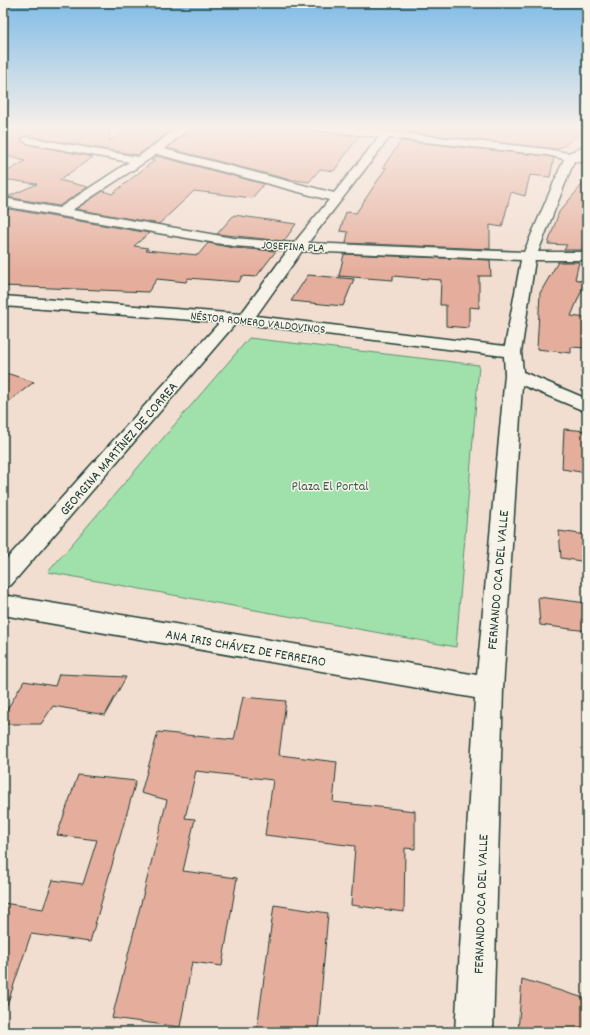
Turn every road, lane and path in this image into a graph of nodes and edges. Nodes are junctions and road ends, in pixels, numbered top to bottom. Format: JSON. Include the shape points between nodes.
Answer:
{"nodes":[{"id":1,"x":115,"y":175,"type":"edge"},
{"id":2,"x":251,"y":175,"type":"edge"},
{"id":3,"x":355,"y":175,"type":"edge"},
{"id":4,"x":571,"y":175,"type":"edge"},
{"id":5,"x":337,"y":198,"type":"junction"},
{"id":6,"x":3,"y":202,"type":"edge"},
{"id":7,"x":60,"y":213,"type":"junction"},
{"id":8,"x":298,"y":247,"type":"junction"},
{"id":9,"x":529,"y":256,"type":"junction"},
{"id":10,"x":587,"y":256,"type":"edge"},
{"id":11,"x":3,"y":301,"type":"edge"},
{"id":12,"x":20,"y":303,"type":"junction"},
{"id":13,"x":3,"y":314,"type":"edge"},
{"id":14,"x":239,"y":318,"type":"junction"},
{"id":15,"x":513,"y":364,"type":"junction"},
{"id":16,"x":587,"y":406,"type":"edge"},
{"id":17,"x":3,"y":579,"type":"edge"},
{"id":18,"x":3,"y":605,"type":"edge"},
{"id":19,"x":488,"y":689,"type":"junction"},
{"id":20,"x":474,"y":1032,"type":"edge"}],
"edges":[{"from":1,"to":7,"type":"street"},
{"from":2,"to":5,"type":"street"},
{"from":3,"to":5,"type":"street","name":"GEORGINA MARTÍNEZ DE CORREA"},
{"from":4,"to":9,"type":"street","name":"FERNANDO OCA DEL VALLE"},
{"from":5,"to":8,"type":"street","name":"GEORGINA MARTÍNEZ DE CORREA"},
{"from":6,"to":7,"type":"street","name":"JOSEFINA PLA"},
{"from":7,"to":8,"type":"street","name":"JOSEFINA PLA","via":[[233,242]]},
{"from":8,"to":9,"type":"street","name":"JOSEFINA PLA"},
{"from":8,"to":14,"type":"street","name":"GEORGINA MARTÍNEZ DE CORREA"},
{"from":9,"to":10,"type":"street","name":"JOSEFINA PLA"},
{"from":9,"to":15,"type":"street","name":"FERNANDO OCA DEL VALLE"},
{"from":11,"to":12,"type":"street","name":"NÉSTOR ROMERO VALDOVINOS"},
{"from":12,"to":13,"type":"street"},
{"from":12,"to":14,"type":"street","name":"NÉSTOR ROMERO VALDOVINOS"},
{"from":14,"to":15,"type":"street","name":"NÉSTOR ROMERO VALDOVINOS"},
{"from":14,"to":17,"type":"street","name":"GEORGINA MARTÍNEZ DE CORREA"},
{"from":15,"to":16,"type":"street","name":"NÉSTOR ROMERO VALDOVINOS"},
{"from":15,"to":19,"type":"street","name":"FERNANDO OCA DEL VALLE"},
{"from":18,"to":19,"type":"street","name":"ANA IRIS CHÁVEZ DE FERREIRO"},
{"from":19,"to":20,"type":"street","name":"FERNANDO OCA DEL VALLE"}]}
